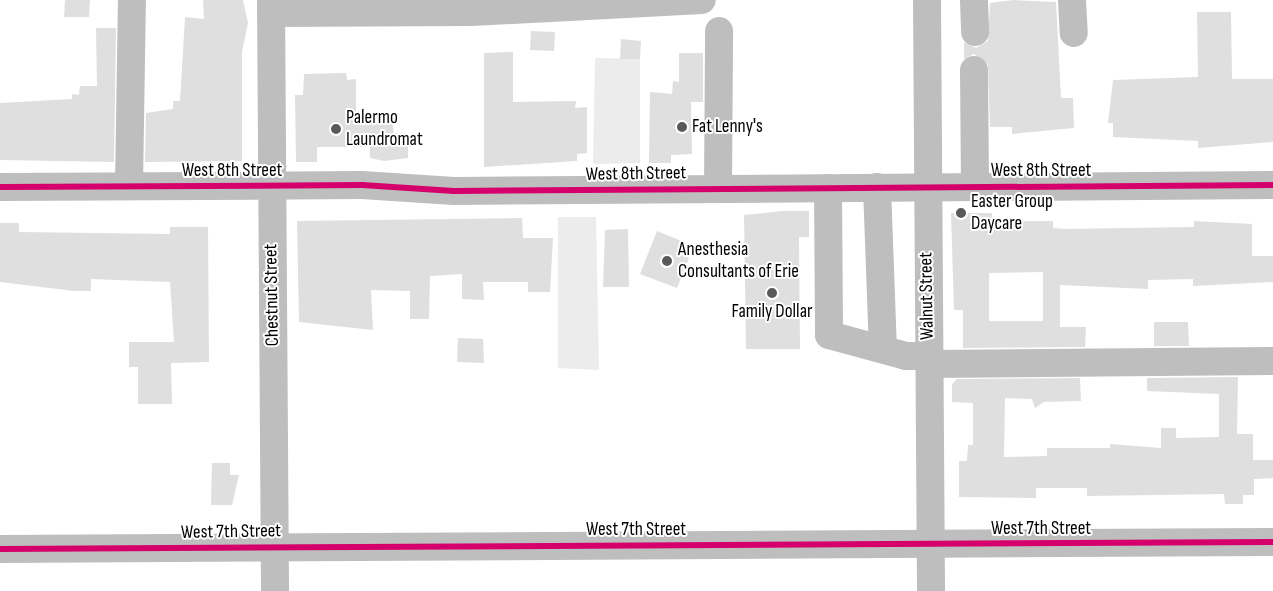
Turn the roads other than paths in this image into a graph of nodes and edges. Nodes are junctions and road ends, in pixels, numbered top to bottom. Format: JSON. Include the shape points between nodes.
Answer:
{"nodes":[{"id":1,"x":132,"y":0,"type":"edge"},
{"id":2,"x":702,"y":0,"type":"edge"},
{"id":3,"x":927,"y":0,"type":"edge"},
{"id":4,"x":974,"y":0,"type":"edge"},
{"id":5,"x":1072,"y":0,"type":"edge"},
{"id":6,"x":271,"y":7,"type":"edge"},
{"id":7,"x":719,"y":31,"type":"dead end"},
{"id":8,"x":975,"y":32,"type":"dead end"},
{"id":9,"x":1074,"y":33,"type":"dead end"},
{"id":10,"x":974,"y":70,"type":"dead end"},
{"id":11,"x":1273,"y":185,"type":"edge"},
{"id":12,"x":129,"y":186,"type":"junction"},
{"id":13,"x":271,"y":186,"type":"junction"},
{"id":14,"x":975,"y":186,"type":"junction"},
{"id":15,"x":0,"y":187,"type":"edge"},
{"id":16,"x":877,"y":187,"type":"junction"},
{"id":17,"x":927,"y":187,"type":"junction"},
{"id":18,"x":718,"y":188,"type":"junction"},
{"id":19,"x":828,"y":188,"type":"junction"},
{"id":20,"x":883,"y":347,"type":"junction"},
{"id":21,"x":928,"y":360,"type":"junction"},
{"id":22,"x":1273,"y":361,"type":"edge"},
{"id":23,"x":1273,"y":542,"type":"edge"},
{"id":24,"x":930,"y":544,"type":"junction"},
{"id":25,"x":274,"y":546,"type":"junction"},
{"id":26,"x":0,"y":549,"type":"edge"},
{"id":27,"x":274,"y":591,"type":"edge"},
{"id":28,"x":931,"y":591,"type":"edge"}],
"edges":[{"from":1,"to":12,"type":"street"},
{"from":2,"to":6,"type":"street","via":[[472,12]]},
{"from":3,"to":17,"type":"street","name":"Walnut Street"},
{"from":4,"to":8,"type":"street"},
{"from":5,"to":9,"type":"street"},
{"from":6,"to":13,"type":"street","name":"Chestnut Street"},
{"from":7,"to":18,"type":"street"},
{"from":10,"to":14,"type":"street"},
{"from":11,"to":14,"type":"street","name":"West 8th Street"},
{"from":12,"to":13,"type":"street","name":"West 8th Street"},
{"from":12,"to":15,"type":"street","name":"West 8th Street"},
{"from":13,"to":18,"type":"street","name":"West 8th Street","via":[[454,191]]},
{"from":13,"to":25,"type":"street","name":"Chestnut Street"},
{"from":14,"to":17,"type":"street","name":"West 8th Street"},
{"from":16,"to":17,"type":"street","name":"West 8th Street"},
{"from":16,"to":19,"type":"street","name":"West 8th Street"},
{"from":16,"to":20,"type":"street"},
{"from":17,"to":21,"type":"street","name":"Walnut Street"},
{"from":18,"to":19,"type":"street","name":"West 8th Street"},
{"from":19,"to":20,"type":"street","via":[[829,335]]},
{"from":20,"to":21,"type":"street"},
{"from":21,"to":22,"type":"street"},
{"from":21,"to":24,"type":"street","name":"Walnut Street"},
{"from":23,"to":24,"type":"street","name":"West 7th Street"},
{"from":24,"to":25,"type":"street","name":"West 7th Street"},
{"from":24,"to":28,"type":"street","name":"Walnut Street"},
{"from":25,"to":26,"type":"street","name":"West 7th Street"},
{"from":25,"to":27,"type":"street","name":"Chestnut Street"}]}
